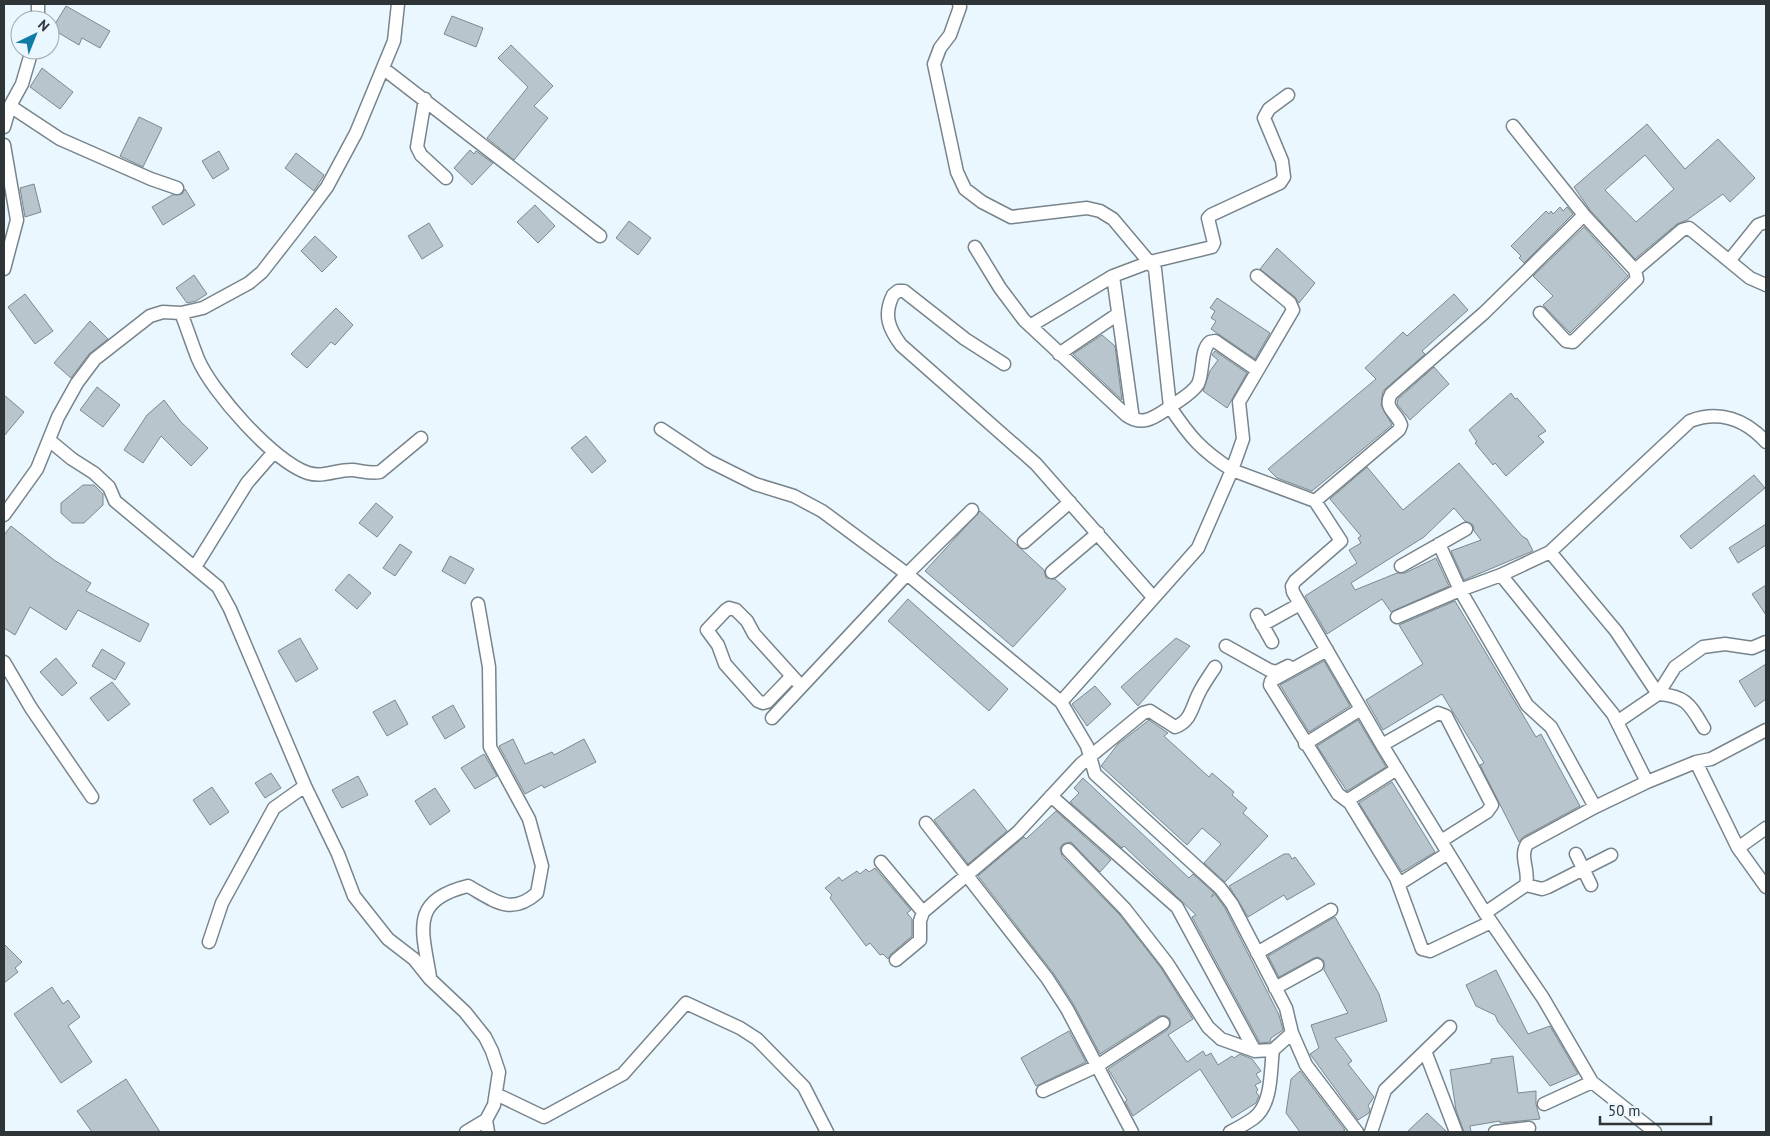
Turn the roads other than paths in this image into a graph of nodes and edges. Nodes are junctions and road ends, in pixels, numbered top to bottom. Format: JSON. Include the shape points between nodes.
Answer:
{"nodes":[{"id":1,"x":398,"y":4,"type":"edge"},
{"id":2,"x":959,"y":4,"type":"edge"},
{"id":3,"x":29,"y":60,"type":"edge"},
{"id":4,"x":384,"y":69,"type":"junction"},
{"id":5,"x":1288,"y":95,"type":"dead end"},
{"id":6,"x":425,"y":99,"type":"junction"},
{"id":7,"x":10,"y":106,"type":"junction"},
{"id":8,"x":1513,"y":126,"type":"dead end"},
{"id":9,"x":4,"y":127,"type":"edge"},
{"id":10,"x":4,"y":145,"type":"edge"},
{"id":11,"x":5,"y":158,"type":"edge"},
{"id":12,"x":446,"y":178,"type":"dead end"},
{"id":13,"x":177,"y":188,"type":"dead end"},
{"id":14,"x":1584,"y":215,"type":"junction"},
{"id":15,"x":1766,"y":222,"type":"edge"},
{"id":16,"x":600,"y":236,"type":"dead end"},
{"id":17,"x":975,"y":248,"type":"dead end"},
{"id":18,"x":1729,"y":261,"type":"junction"},
{"id":19,"x":1150,"y":262,"type":"junction"},
{"id":20,"x":4,"y":269,"type":"edge"},
{"id":21,"x":1635,"y":270,"type":"junction"},
{"id":22,"x":1112,"y":276,"type":"junction"},
{"id":23,"x":1257,"y":276,"type":"dead end"},
{"id":24,"x":1766,"y":285,"type":"edge"},
{"id":25,"x":181,"y":312,"type":"junction"},
{"id":26,"x":1540,"y":313,"type":"dead end"},
{"id":27,"x":1118,"y":314,"type":"junction"},
{"id":28,"x":1030,"y":326,"type":"junction"},
{"id":29,"x":1059,"y":354,"type":"junction"},
{"id":30,"x":1004,"y":364,"type":"dead end"},
{"id":31,"x":1257,"y":370,"type":"junction"},
{"id":32,"x":1170,"y":407,"type":"junction"},
{"id":33,"x":1133,"y":420,"type":"junction"},
{"id":34,"x":661,"y":429,"type":"dead end"},
{"id":35,"x":421,"y":438,"type":"dead end"},
{"id":36,"x":49,"y":440,"type":"junction"},
{"id":37,"x":1766,"y":442,"type":"edge"},
{"id":38,"x":274,"y":452,"type":"junction"},
{"id":39,"x":1232,"y":470,"type":"junction"},
{"id":40,"x":1316,"y":501,"type":"junction"},
{"id":41,"x":1070,"y":502,"type":"junction"},
{"id":42,"x":972,"y":510,"type":"dead end"},
{"id":43,"x":4,"y":515,"type":"edge"},
{"id":44,"x":1466,"y":529,"type":"dead end"},
{"id":45,"x":1098,"y":533,"type":"junction"},
{"id":46,"x":1024,"y":542,"type":"dead end"},
{"id":47,"x":1439,"y":544,"type":"junction"},
{"id":48,"x":1550,"y":552,"type":"junction"},
{"id":49,"x":1401,"y":566,"type":"dead end"},
{"id":50,"x":195,"y":567,"type":"junction"},
{"id":51,"x":1052,"y":572,"type":"dead end"},
{"id":52,"x":907,"y":574,"type":"junction"},
{"id":53,"x":1501,"y":575,"type":"junction"},
{"id":54,"x":1460,"y":590,"type":"junction"},
{"id":55,"x":1152,"y":597,"type":"junction"},
{"id":56,"x":478,"y":604,"type":"dead end"},
{"id":57,"x":1300,"y":604,"type":"junction"},
{"id":58,"x":1398,"y":617,"type":"dead end"},
{"id":59,"x":1272,"y":642,"type":"dead end"},
{"id":60,"x":1766,"y":642,"type":"edge"},
{"id":61,"x":1226,"y":646,"type":"dead end"},
{"id":62,"x":1325,"y":648,"type":"junction"},
{"id":63,"x":4,"y":662,"type":"edge"},
{"id":64,"x":1215,"y":666,"type":"dead end"},
{"id":65,"x":797,"y":681,"type":"junction"},
{"id":66,"x":1658,"y":694,"type":"junction"},
{"id":67,"x":1062,"y":702,"type":"junction"},
{"id":68,"x":1361,"y":709,"type":"junction"},
{"id":69,"x":772,"y":718,"type":"dead end"},
{"id":70,"x":1617,"y":722,"type":"junction"},
{"id":71,"x":1704,"y":728,"type":"dead end"},
{"id":72,"x":1766,"y":730,"type":"edge"},
{"id":73,"x":1305,"y":744,"type":"junction"},
{"id":74,"x":1382,"y":746,"type":"junction"},
{"id":75,"x":1090,"y":758,"type":"junction"},
{"id":76,"x":1696,"y":762,"type":"junction"},
{"id":77,"x":1397,"y":769,"type":"junction"},
{"id":78,"x":1647,"y":782,"type":"junction"},
{"id":79,"x":305,"y":786,"type":"junction"},
{"id":80,"x":1051,"y":796,"type":"junction"},
{"id":81,"x":92,"y":797,"type":"dead end"},
{"id":82,"x":1348,"y":800,"type":"junction"},
{"id":83,"x":1595,"y":807,"type":"junction"},
{"id":84,"x":926,"y":823,"type":"dead end"},
{"id":85,"x":1766,"y":828,"type":"edge"},
{"id":86,"x":1441,"y":841,"type":"junction"},
{"id":87,"x":1738,"y":848,"type":"junction"},
{"id":88,"x":1068,"y":850,"type":"dead end"},
{"id":89,"x":1448,"y":853,"type":"junction"},
{"id":90,"x":1576,"y":854,"type":"dead end"},
{"id":91,"x":1611,"y":855,"type":"dead end"},
{"id":92,"x":881,"y":862,"type":"dead end"},
{"id":93,"x":1584,"y":869,"type":"junction"},
{"id":94,"x":967,"y":875,"type":"junction"},
{"id":95,"x":1399,"y":884,"type":"junction"},
{"id":96,"x":1526,"y":885,"type":"junction"},
{"id":97,"x":1591,"y":885,"type":"dead end"},
{"id":98,"x":1766,"y":887,"type":"edge"},
{"id":99,"x":1331,"y":910,"type":"dead end"},
{"id":100,"x":923,"y":912,"type":"junction"},
{"id":101,"x":1488,"y":918,"type":"junction"},
{"id":102,"x":209,"y":942,"type":"dead end"},
{"id":103,"x":1257,"y":953,"type":"junction"},
{"id":104,"x":896,"y":960,"type":"dead end"},
{"id":105,"x":1317,"y":965,"type":"dead end"},
{"id":106,"x":430,"y":979,"type":"junction"},
{"id":107,"x":1275,"y":988,"type":"junction"},
{"id":108,"x":1163,"y":1023,"type":"dead end"},
{"id":109,"x":1450,"y":1027,"type":"dead end"},
{"id":110,"x":1292,"y":1033,"type":"junction"},
{"id":111,"x":1273,"y":1050,"type":"junction"},
{"id":112,"x":1255,"y":1051,"type":"junction"},
{"id":113,"x":1426,"y":1051,"type":"junction"},
{"id":114,"x":1098,"y":1066,"type":"junction"},
{"id":115,"x":1592,"y":1082,"type":"junction"},
{"id":116,"x":1043,"y":1091,"type":"dead end"},
{"id":117,"x":496,"y":1094,"type":"junction"},
{"id":118,"x":1544,"y":1104,"type":"dead end"},
{"id":119,"x":487,"y":1126,"type":"edge"},
{"id":120,"x":1529,"y":1128,"type":"dead end"},
{"id":121,"x":466,"y":1132,"type":"edge"},
{"id":122,"x":827,"y":1132,"type":"edge"},
{"id":123,"x":1132,"y":1132,"type":"edge"},
{"id":124,"x":1230,"y":1132,"type":"edge"},
{"id":125,"x":1357,"y":1132,"type":"edge"},
{"id":126,"x":1371,"y":1132,"type":"edge"},
{"id":127,"x":1456,"y":1132,"type":"edge"},
{"id":128,"x":1495,"y":1132,"type":"edge"},
{"id":129,"x":1654,"y":1132,"type":"edge"}],
"edges":[{"from":1,"to":4,"type":"street","via":[[394,41]]},
{"from":2,"to":19,"type":"street","via":[[950,34],[934,64],[957,172],[965,189],[1011,217],[1088,208],[1100,211],[1114,219]]},
{"from":3,"to":7,"type":"street","via":[[22,84]]},
{"from":4,"to":6,"type":"street"},
{"from":4,"to":25,"type":"street","via":[[356,133],[327,187],[262,272],[204,308]]},
{"from":5,"to":19,"type":"street","via":[[1269,109],[1264,118],[1285,170],[1280,183],[1211,215],[1208,223],[1214,243],[1212,248]]},
{"from":6,"to":12,"type":"street","via":[[417,147]]},
{"from":6,"to":16,"type":"street"},
{"from":7,"to":9,"type":"street"},
{"from":7,"to":13,"type":"street","via":[[60,139]]},
{"from":8,"to":14,"type":"street"},
{"from":10,"to":11,"type":"street"},
{"from":11,"to":20,"type":"street","via":[[17,220]]},
{"from":14,"to":21,"type":"street"},
{"from":14,"to":40,"type":"street","via":[[1484,313],[1391,394],[1389,408],[1399,419],[1399,430]]},
{"from":15,"to":18,"type":"street","via":[[1758,225]]},
{"from":17,"to":28,"type":"street","via":[[1000,288]]},
{"from":18,"to":21,"type":"street","via":[[1685,228]]},
{"from":18,"to":24,"type":"street","via":[[1750,278]]},
{"from":19,"to":22,"type":"street"},
{"from":19,"to":32,"type":"street","via":[[1157,279]]},
{"from":21,"to":26,"type":"street","via":[[1637,278],[1634,282],[1573,342],[1566,341]]},
{"from":22,"to":27,"type":"street"},
{"from":22,"to":28,"type":"street"},
{"from":23,"to":31,"type":"street","via":[[1290,303],[1293,310]]},
{"from":25,"to":36,"type":"street","via":[[150,316],[95,359],[77,383]]},
{"from":25,"to":38,"type":"street","via":[[198,360],[239,417]]},
{"from":27,"to":29,"type":"street"},
{"from":27,"to":33,"type":"street"},
{"from":28,"to":29,"type":"street"},
{"from":29,"to":33,"type":"street"},
{"from":30,"to":41,"type":"street","via":[[965,339],[904,291],[893,295],[888,312],[889,328],[901,345],[1036,464]]},
{"from":31,"to":32,"type":"street","via":[[1215,341],[1210,342],[1205,349],[1198,384]]},
{"from":31,"to":39,"type":"street","via":[[1239,402],[1243,439]]},
{"from":32,"to":33,"type":"street","via":[[1150,421]]},
{"from":32,"to":39,"type":"street","via":[[1191,439],[1208,455]]},
{"from":34,"to":52,"type":"street","via":[[708,461],[822,511]]},
{"from":35,"to":38,"type":"street","via":[[380,472],[371,474],[352,470],[325,475],[308,473]]},
{"from":36,"to":43,"type":"street","via":[[37,469]]},
{"from":36,"to":50,"type":"street","via":[[94,473],[109,487],[115,501]]},
{"from":37,"to":48,"type":"street","via":[[1747,426],[1727,417],[1707,415],[1690,421]]},
{"from":38,"to":50,"type":"street","via":[[247,483]]},
{"from":39,"to":40,"type":"street"},
{"from":39,"to":55,"type":"street","via":[[1198,548]]},
{"from":40,"to":57,"type":"street","via":[[1341,541],[1295,581],[1293,592]]},
{"from":41,"to":45,"type":"street"},
{"from":41,"to":46,"type":"street"},
{"from":42,"to":52,"type":"street"},
{"from":44,"to":47,"type":"street"},
{"from":45,"to":51,"type":"street"},
{"from":45,"to":55,"type":"street"},
{"from":47,"to":49,"type":"street"},
{"from":47,"to":54,"type":"street"},
{"from":48,"to":53,"type":"street"},
{"from":48,"to":66,"type":"street","via":[[1616,631]]},
{"from":50,"to":79,"type":"street","via":[[218,587],[230,609]]},
{"from":52,"to":65,"type":"street"},
{"from":52,"to":67,"type":"street"},
{"from":53,"to":54,"type":"street"},
{"from":53,"to":70,"type":"street"},
{"from":54,"to":58,"type":"street"},
{"from":54,"to":83,"type":"street","via":[[1527,705],[1551,727]]},
{"from":55,"to":67,"type":"street"},
{"from":56,"to":106,"type":"street","via":[[489,667],[490,747],[529,819],[542,866],[537,894],[526,903],[502,905],[468,886],[436,897],[426,912],[422,929]]},
{"from":57,"to":59,"type":"street","via":[[1260,620]]},
{"from":57,"to":62,"type":"street"},
{"from":60,"to":66,"type":"street","via":[[1752,648],[1725,644],[1703,647],[1676,667]]},
{"from":61,"to":62,"type":"street","via":[[1276,672]]},
{"from":62,"to":68,"type":"street"},
{"from":62,"to":73,"type":"street","via":[[1270,683]]},
{"from":63,"to":81,"type":"street","via":[[31,708]]},
{"from":64,"to":75,"type":"street","via":[[1182,724],[1175,727],[1147,711]]},
{"from":65,"to":65,"type":"street","via":[[736,610],[726,610],[707,630],[718,645],[725,664],[758,701],[767,702]]},
{"from":65,"to":69,"type":"street"},
{"from":66,"to":70,"type":"street"},
{"from":66,"to":71,"type":"street","via":[[1683,699],[1692,706]]},
{"from":67,"to":75,"type":"street","via":[[1087,746]]},
{"from":68,"to":73,"type":"street"},
{"from":68,"to":74,"type":"street"},
{"from":70,"to":78,"type":"street"},
{"from":72,"to":76,"type":"street","via":[[1711,759]]},
{"from":73,"to":82,"type":"street","via":[[1338,794]]},
{"from":74,"to":77,"type":"street"},
{"from":74,"to":86,"type":"street","via":[[1438,713],[1446,716],[1492,805],[1487,812]]},
{"from":75,"to":80,"type":"street"},
{"from":75,"to":103,"type":"street","via":[[1095,774],[1220,888],[1232,904]]},
{"from":76,"to":78,"type":"street"},
{"from":76,"to":87,"type":"street"},
{"from":77,"to":82,"type":"street"},
{"from":77,"to":86,"type":"street"},
{"from":78,"to":83,"type":"street"},
{"from":79,"to":102,"type":"street","via":[[274,808],[222,903]]},
{"from":79,"to":106,"type":"street","via":[[354,896],[388,939],[414,959]]},
{"from":80,"to":94,"type":"street","via":[[1018,832]]},
{"from":80,"to":112,"type":"street","via":[[1177,907]]},
{"from":82,"to":95,"type":"street"},
{"from":83,"to":96,"type":"street","via":[[1527,844],[1523,855],[1528,878]]},
{"from":84,"to":94,"type":"street"},
{"from":85,"to":87,"type":"street"},
{"from":86,"to":89,"type":"street"},
{"from":87,"to":98,"type":"street"},
{"from":88,"to":112,"type":"street","via":[[1125,908],[1167,963],[1208,1027],[1221,1039]]},
{"from":89,"to":95,"type":"street"},
{"from":89,"to":101,"type":"street"},
{"from":90,"to":93,"type":"street"},
{"from":91,"to":93,"type":"street"},
{"from":92,"to":100,"type":"street"},
{"from":93,"to":96,"type":"street","via":[[1548,887]]},
{"from":93,"to":97,"type":"street"},
{"from":94,"to":100,"type":"street"},
{"from":94,"to":114,"type":"street","via":[[1047,978]]},
{"from":95,"to":101,"type":"street","via":[[1424,951],[1430,951]]},
{"from":96,"to":101,"type":"street"},
{"from":99,"to":103,"type":"street"},
{"from":100,"to":104,"type":"street","via":[[920,940]]},
{"from":101,"to":115,"type":"street","via":[[1543,998]]},
{"from":103,"to":107,"type":"street"},
{"from":105,"to":107,"type":"street"},
{"from":106,"to":117,"type":"street","via":[[485,1036],[499,1072]]},
{"from":107,"to":110,"type":"street","via":[[1286,1008]]},
{"from":108,"to":114,"type":"street"},
{"from":109,"to":113,"type":"street"},
{"from":110,"to":111,"type":"street"},
{"from":110,"to":125,"type":"street","via":[[1306,1065]]},
{"from":111,"to":112,"type":"street"},
{"from":111,"to":124,"type":"street","via":[[1264,1105],[1255,1117]]},
{"from":113,"to":126,"type":"street","via":[[1385,1090]]},
{"from":113,"to":127,"type":"street"},
{"from":114,"to":116,"type":"street"},
{"from":114,"to":123,"type":"street"},
{"from":115,"to":118,"type":"street"},
{"from":115,"to":129,"type":"street"},
{"from":117,"to":119,"type":"street"},
{"from":117,"to":122,"type":"street","via":[[544,1117],[622,1074],[686,1003],[756,1039],[804,1087]]},
{"from":119,"to":121,"type":"street"},
{"from":120,"to":128,"type":"street"}]}
